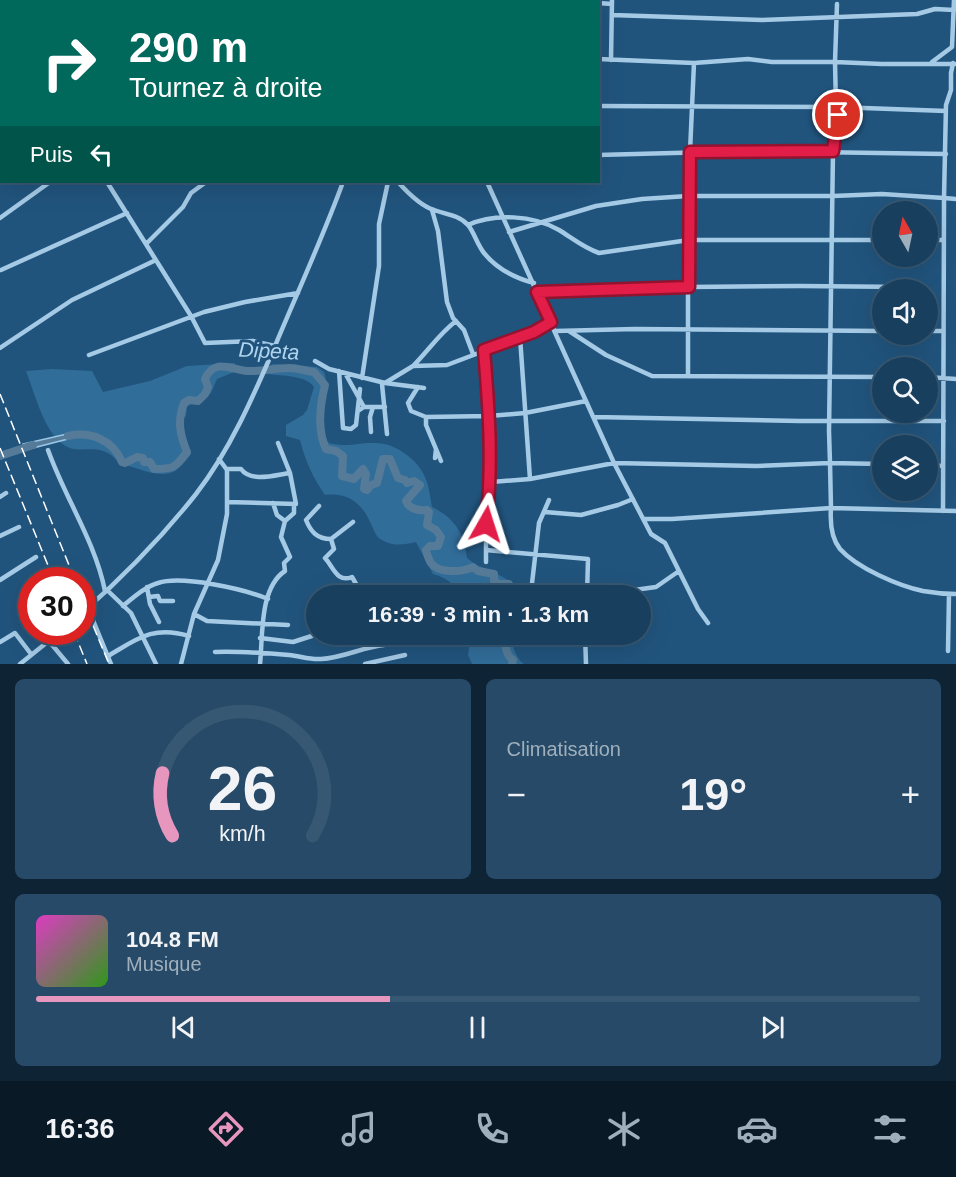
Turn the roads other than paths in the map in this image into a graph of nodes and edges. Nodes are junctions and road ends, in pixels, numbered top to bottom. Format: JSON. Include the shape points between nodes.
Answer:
{"nodes":[{"id":1,"x":954,"y":0,"type":"edge"},
{"id":2,"x":612,"y":2,"type":"edge"},
{"id":3,"x":837,"y":4,"type":"dead end"},
{"id":4,"x":954,"y":10,"type":"junction"},
{"id":5,"x":612,"y":15,"type":"junction"},
{"id":6,"x":837,"y":16,"type":"junction"},
{"id":7,"x":600,"y":59,"type":"edge"},
{"id":8,"x":611,"y":60,"type":"junction"},
{"id":9,"x":835,"y":62,"type":"junction"},
{"id":10,"x":694,"y":63,"type":"junction"},
{"id":11,"x":932,"y":63,"type":"junction"},
{"id":12,"x":955,"y":63,"type":"edge"},
{"id":13,"x":600,"y":106,"type":"edge"},
{"id":14,"x":693,"y":107,"type":"junction"},
{"id":15,"x":836,"y":107,"type":"junction"},
{"id":16,"x":946,"y":111,"type":"junction"},
{"id":17,"x":833,"y":151,"type":"junction"},
{"id":18,"x":690,"y":152,"type":"junction"},
{"id":19,"x":946,"y":154,"type":"junction"},
{"id":20,"x":600,"y":155,"type":"edge"},
{"id":21,"x":49,"y":183,"type":"edge"},
{"id":22,"x":108,"y":183,"type":"edge"},
{"id":23,"x":205,"y":183,"type":"edge"},
{"id":24,"x":343,"y":183,"type":"edge"},
{"id":25,"x":388,"y":183,"type":"edge"},
{"id":26,"x":399,"y":183,"type":"edge"},
{"id":27,"x":487,"y":183,"type":"edge"},
{"id":28,"x":688,"y":196,"type":"junction"},
{"id":29,"x":832,"y":196,"type":"junction"},
{"id":30,"x":944,"y":198,"type":"junction"},
{"id":31,"x":956,"y":199,"type":"edge"},
{"id":32,"x":432,"y":210,"type":"junction"},
{"id":33,"x":127,"y":213,"type":"junction"},
{"id":34,"x":0,"y":218,"type":"edge"},
{"id":35,"x":503,"y":218,"type":"junction"},
{"id":36,"x":541,"y":222,"type":"junction"},
{"id":37,"x":468,"y":225,"type":"junction"},
{"id":38,"x":508,"y":232,"type":"junction"},
{"id":39,"x":689,"y":240,"type":"junction"},
{"id":40,"x":872,"y":240,"type":"edge"},
{"id":41,"x":938,"y":240,"type":"edge"},
{"id":42,"x":943,"y":240,"type":"junction"},
{"id":43,"x":832,"y":241,"type":"junction"},
{"id":44,"x":147,"y":243,"type":"junction"},
{"id":45,"x":156,"y":260,"type":"junction"},
{"id":46,"x":1,"y":270,"type":"edge"},
{"id":47,"x":534,"y":283,"type":"junction"},
{"id":48,"x":831,"y":286,"type":"junction"},
{"id":49,"x":689,"y":287,"type":"junction"},
{"id":50,"x":872,"y":287,"type":"edge"},
{"id":51,"x":537,"y":292,"type":"junction"},
{"id":52,"x":298,"y":293,"type":"junction"},
{"id":53,"x":191,"y":316,"type":"junction"},
{"id":54,"x":456,"y":321,"type":"junction"},
{"id":55,"x":551,"y":322,"type":"junction"},
{"id":56,"x":689,"y":329,"type":"junction"},
{"id":57,"x":555,"y":331,"type":"junction"},
{"id":58,"x":569,"y":331,"type":"junction"},
{"id":59,"x":872,"y":331,"type":"edge"},
{"id":60,"x":938,"y":331,"type":"edge"},
{"id":61,"x":943,"y":331,"type":"junction"},
{"id":62,"x":831,"y":332,"type":"junction"},
{"id":63,"x":520,"y":337,"type":"junction"},
{"id":64,"x":275,"y":346,"type":"junction"},
{"id":65,"x":0,"y":348,"type":"edge"},
{"id":66,"x":484,"y":350,"type":"junction"},
{"id":67,"x":473,"y":354,"type":"junction"},
{"id":68,"x":89,"y":355,"type":"dead end"},
{"id":69,"x":315,"y":361,"type":"dead end"},
{"id":70,"x":413,"y":366,"type":"junction"},
{"id":71,"x":342,"y":372,"type":"junction"},
{"id":72,"x":688,"y":376,"type":"junction"},
{"id":73,"x":831,"y":376,"type":"junction"},
{"id":74,"x":872,"y":377,"type":"edge"},
{"id":75,"x":362,"y":378,"type":"junction"},
{"id":76,"x":938,"y":378,"type":"edge"},
{"id":77,"x":944,"y":378,"type":"junction"},
{"id":78,"x":956,"y":379,"type":"edge"},
{"id":79,"x":384,"y":383,"type":"junction"},
{"id":80,"x":360,"y":389,"type":"dead end"},
{"id":81,"x":359,"y":400,"type":"junction"},
{"id":82,"x":586,"y":401,"type":"junction"},
{"id":83,"x":364,"y":407,"type":"junction"},
{"id":84,"x":373,"y":407,"type":"junction"},
{"id":85,"x":385,"y":407,"type":"junction"},
{"id":86,"x":358,"y":411,"type":"junction"},
{"id":87,"x":525,"y":413,"type":"junction"},
{"id":88,"x":489,"y":416,"type":"junction"},
{"id":89,"x":426,"y":417,"type":"junction"},
{"id":90,"x":594,"y":417,"type":"junction"},
{"id":91,"x":829,"y":420,"type":"junction"},
{"id":92,"x":944,"y":421,"type":"junction"},
{"id":93,"x":371,"y":432,"type":"dead end"},
{"id":94,"x":387,"y":434,"type":"dead end"},
{"id":95,"x":278,"y":443,"type":"dead end"},
{"id":96,"x":429,"y":446,"type":"dead end"},
{"id":97,"x":437,"y":449,"type":"junction"},
{"id":98,"x":48,"y":450,"type":"dead end"},
{"id":99,"x":435,"y":458,"type":"dead end"},
{"id":100,"x":219,"y":459,"type":"junction"},
{"id":101,"x":441,"y":461,"type":"dead end"},
{"id":102,"x":614,"y":463,"type":"junction"},
{"id":103,"x":830,"y":463,"type":"junction"},
{"id":104,"x":872,"y":464,"type":"edge"},
{"id":105,"x":938,"y":466,"type":"edge"},
{"id":106,"x":944,"y":466,"type":"junction"},
{"id":107,"x":226,"y":469,"type":"junction"},
{"id":108,"x":290,"y":473,"type":"junction"},
{"id":109,"x":530,"y":479,"type":"junction"},
{"id":110,"x":491,"y":482,"type":"junction"},
{"id":111,"x":6,"y":493,"type":"dead end"},
{"id":112,"x":0,"y":497,"type":"edge"},
{"id":113,"x":633,"y":499,"type":"junction"},
{"id":114,"x":549,"y":500,"type":"dead end"},
{"id":115,"x":227,"y":502,"type":"junction"},
{"id":116,"x":273,"y":503,"type":"junction"},
{"id":117,"x":294,"y":505,"type":"junction"},
{"id":118,"x":319,"y":506,"type":"dead end"},
{"id":119,"x":831,"y":508,"type":"junction"},
{"id":120,"x":943,"y":511,"type":"junction"},
{"id":121,"x":956,"y":511,"type":"edge"},
{"id":122,"x":545,"y":512,"type":"junction"},
{"id":123,"x":294,"y":513,"type":"junction"},
{"id":124,"x":644,"y":519,"type":"junction"},
{"id":125,"x":306,"y":520,"type":"junction"},
{"id":126,"x":285,"y":521,"type":"junction"},
{"id":127,"x":354,"y":522,"type":"dead end"},
{"id":128,"x":19,"y":527,"type":"dead end"},
{"id":129,"x":0,"y":536,"type":"edge"},
{"id":130,"x":331,"y":539,"type":"junction"},
{"id":131,"x":486,"y":550,"type":"junction"},
{"id":132,"x":534,"y":555,"type":"junction"},
{"id":133,"x":36,"y":557,"type":"dead end"},
{"id":134,"x":486,"y":561,"type":"dead end"},
{"id":135,"x":679,"y":571,"type":"junction"},
{"id":136,"x":0,"y":580,"type":"edge"},
{"id":137,"x":206,"y":583,"type":"junction"},
{"id":138,"x":357,"y":585,"type":"edge"},
{"id":139,"x":532,"y":585,"type":"edge"},
{"id":140,"x":588,"y":585,"type":"edge"},
{"id":141,"x":147,"y":587,"type":"junction"},
{"id":142,"x":651,"y":587,"type":"edge"},
{"id":143,"x":106,"y":591,"type":"junction"},
{"id":144,"x":949,"y":594,"type":"junction"},
{"id":145,"x":956,"y":594,"type":"edge"},
{"id":146,"x":149,"y":597,"type":"junction"},
{"id":147,"x":268,"y":599,"type":"junction"},
{"id":148,"x":96,"y":600,"type":"edge"},
{"id":149,"x":173,"y":601,"type":"dead end"},
{"id":150,"x":123,"y":606,"type":"junction"},
{"id":151,"x":194,"y":614,"type":"junction"},
{"id":152,"x":159,"y":622,"type":"dead end"},
{"id":153,"x":263,"y":623,"type":"junction"},
{"id":154,"x":708,"y":623,"type":"dead end"},
{"id":155,"x":288,"y":624,"type":"dead end"},
{"id":156,"x":96,"y":627,"type":"edge"},
{"id":157,"x":142,"y":636,"type":"junction"},
{"id":158,"x":189,"y":636,"type":"junction"},
{"id":159,"x":260,"y":638,"type":"junction"},
{"id":160,"x":306,"y":638,"type":"edge"},
{"id":161,"x":0,"y":642,"type":"edge"},
{"id":162,"x":42,"y":645,"type":"edge"},
{"id":163,"x":52,"y":645,"type":"edge"},
{"id":164,"x":384,"y":645,"type":"edge"},
{"id":165,"x":585,"y":645,"type":"edge"},
{"id":166,"x":948,"y":651,"type":"dead end"},
{"id":167,"x":215,"y":652,"type":"dead end"},
{"id":168,"x":261,"y":652,"type":"junction"},
{"id":169,"x":31,"y":654,"type":"junction"},
{"id":170,"x":405,"y":655,"type":"dead end"},
{"id":171,"x":108,"y":656,"type":"junction"},
{"id":172,"x":20,"y":664,"type":"edge"},
{"id":173,"x":68,"y":664,"type":"edge"},
{"id":174,"x":111,"y":664,"type":"edge"},
{"id":175,"x":156,"y":664,"type":"edge"},
{"id":176,"x":180,"y":664,"type":"edge"},
{"id":177,"x":260,"y":664,"type":"edge"},
{"id":178,"x":365,"y":664,"type":"edge"},
{"id":179,"x":586,"y":664,"type":"edge"}],
"edges":[{"from":1,"to":4,"type":"street"},
{"from":2,"to":5,"type":"street"},
{"from":3,"to":6,"type":"street"},
{"from":4,"to":6,"type":"street"},
{"from":4,"to":11,"type":"street","via":[[952,47]]},
{"from":5,"to":6,"type":"street","via":[[762,20]]},
{"from":5,"to":8,"type":"street"},
{"from":6,"to":9,"type":"street"},
{"from":7,"to":8,"type":"street"},
{"from":8,"to":10,"type":"street"},
{"from":9,"to":10,"type":"street","via":[[748,59]]},
{"from":9,"to":11,"type":"street"},
{"from":9,"to":15,"type":"street"},
{"from":10,"to":14,"type":"street"},
{"from":11,"to":12,"type":"street"},
{"from":12,"to":16,"type":"street"},
{"from":13,"to":14,"type":"street"},
{"from":14,"to":15,"type":"street"},
{"from":14,"to":18,"type":"street"},
{"from":15,"to":16,"type":"street"},
{"from":15,"to":17,"type":"street"},
{"from":16,"to":19,"type":"street"},
{"from":17,"to":18,"type":"street"},
{"from":17,"to":19,"type":"street"},
{"from":17,"to":29,"type":"street"},
{"from":18,"to":20,"type":"street"},
{"from":18,"to":28,"type":"street"},
{"from":19,"to":30,"type":"street"},
{"from":21,"to":34,"type":"street"},
{"from":22,"to":33,"type":"street"},
{"from":23,"to":44,"type":"street","via":[[190,193],[183,207]]},
{"from":24,"to":52,"type":"street"},
{"from":25,"to":75,"type":"street","via":[[379,224],[379,266]]},
{"from":26,"to":32,"type":"street"},
{"from":27,"to":35,"type":"street"},
{"from":28,"to":29,"type":"street"},
{"from":28,"to":36,"type":"street","via":[[596,206]]},
{"from":28,"to":39,"type":"street"},
{"from":29,"to":30,"type":"street"},
{"from":29,"to":43,"type":"street"},
{"from":30,"to":31,"type":"street"},
{"from":30,"to":42,"type":"street"},
{"from":32,"to":37,"type":"street","via":[[449,213]]},
{"from":32,"to":54,"type":"street","via":[[447,302]]},
{"from":33,"to":44,"type":"street"},
{"from":33,"to":46,"type":"street"},
{"from":35,"to":36,"type":"street"},
{"from":35,"to":37,"type":"street","via":[[480,219]]},
{"from":35,"to":38,"type":"street"},
{"from":36,"to":38,"type":"street"},
{"from":36,"to":39,"type":"street","via":[[599,253]]},
{"from":37,"to":47,"type":"street","via":[[484,253],[515,278]]},
{"from":38,"to":47,"type":"street"},
{"from":39,"to":43,"type":"street"},
{"from":39,"to":49,"type":"street"},
{"from":40,"to":43,"type":"street"},
{"from":41,"to":42,"type":"street"},
{"from":42,"to":61,"type":"street"},
{"from":43,"to":48,"type":"street"},
{"from":44,"to":45,"type":"street"},
{"from":45,"to":53,"type":"street"},
{"from":45,"to":65,"type":"street","via":[[72,300]]},
{"from":47,"to":51,"type":"street"},
{"from":48,"to":49,"type":"street"},
{"from":48,"to":50,"type":"street"},
{"from":48,"to":62,"type":"street"},
{"from":49,"to":51,"type":"street"},
{"from":49,"to":56,"type":"street"},
{"from":51,"to":55,"type":"street"},
{"from":52,"to":53,"type":"street"},
{"from":52,"to":64,"type":"street"},
{"from":53,"to":64,"type":"street","via":[[205,343],[254,341]]},
{"from":53,"to":68,"type":"street"},
{"from":54,"to":67,"type":"street"},
{"from":54,"to":70,"type":"street"},
{"from":55,"to":57,"type":"street"},
{"from":55,"to":63,"type":"street"},
{"from":56,"to":58,"type":"street"},
{"from":56,"to":62,"type":"street"},
{"from":56,"to":72,"type":"street"},
{"from":57,"to":58,"type":"street"},
{"from":57,"to":82,"type":"street"},
{"from":58,"to":72,"type":"street","via":[[606,355],[652,376]]},
{"from":59,"to":62,"type":"street"},
{"from":60,"to":61,"type":"street"},
{"from":61,"to":77,"type":"street"},
{"from":62,"to":73,"type":"street"},
{"from":63,"to":66,"type":"street"},
{"from":63,"to":87,"type":"street"},
{"from":64,"to":100,"type":"street"},
{"from":66,"to":67,"type":"street"},
{"from":66,"to":88,"type":"street"},
{"from":67,"to":70,"type":"street","via":[[447,365]]},
{"from":69,"to":71,"type":"street"},
{"from":70,"to":79,"type":"street"},
{"from":71,"to":75,"type":"street"},
{"from":71,"to":81,"type":"street"},
{"from":71,"to":86,"type":"street","via":[[342,428],[351,429],[356,424]]},
{"from":72,"to":73,"type":"street"},
{"from":73,"to":74,"type":"street"},
{"from":73,"to":91,"type":"street"},
{"from":75,"to":79,"type":"street"},
{"from":76,"to":77,"type":"street"},
{"from":77,"to":78,"type":"street"},
{"from":77,"to":92,"type":"street"},
{"from":79,"to":85,"type":"street"},
{"from":79,"to":89,"type":"street","via":[[421,387],[408,406]]},
{"from":80,"to":81,"type":"street"},
{"from":81,"to":83,"type":"street"},
{"from":81,"to":86,"type":"street"},
{"from":82,"to":87,"type":"street"},
{"from":82,"to":90,"type":"street"},
{"from":83,"to":84,"type":"street"},
{"from":83,"to":86,"type":"street"},
{"from":84,"to":85,"type":"street"},
{"from":84,"to":93,"type":"street"},
{"from":85,"to":94,"type":"street"},
{"from":87,"to":88,"type":"street"},
{"from":87,"to":109,"type":"street"},
{"from":88,"to":89,"type":"street"},
{"from":88,"to":110,"type":"street"},
{"from":89,"to":97,"type":"street"},
{"from":90,"to":91,"type":"street"},
{"from":90,"to":102,"type":"street"},
{"from":91,"to":92,"type":"street"},
{"from":91,"to":103,"type":"street"},
{"from":92,"to":106,"type":"street"},
{"from":95,"to":108,"type":"street"},
{"from":96,"to":97,"type":"street"},
{"from":97,"to":99,"type":"street"},
{"from":97,"to":101,"type":"street"},
{"from":98,"to":143,"type":"street","via":[[93,549]]},
{"from":100,"to":107,"type":"street"},
{"from":100,"to":143,"type":"street","via":[[196,494]]},
{"from":102,"to":103,"type":"street"},
{"from":102,"to":109,"type":"street"},
{"from":102,"to":113,"type":"street"},
{"from":103,"to":104,"type":"street"},
{"from":103,"to":119,"type":"street"},
{"from":105,"to":106,"type":"street"},
{"from":106,"to":120,"type":"street"},
{"from":107,"to":108,"type":"street","via":[[241,469],[246,475],[261,477]]},
{"from":107,"to":115,"type":"street"},
{"from":108,"to":117,"type":"street"},
{"from":109,"to":110,"type":"street"},
{"from":110,"to":131,"type":"street"},
{"from":111,"to":112,"type":"street"},
{"from":113,"to":122,"type":"street","via":[[581,514]]},
{"from":113,"to":124,"type":"street"},
{"from":114,"to":122,"type":"street"},
{"from":115,"to":116,"type":"street"},
{"from":115,"to":137,"type":"street","via":[[218,560]]},
{"from":116,"to":117,"type":"street"},
{"from":116,"to":126,"type":"street","via":[[277,515]]},
{"from":117,"to":123,"type":"street"},
{"from":118,"to":125,"type":"street"},
{"from":119,"to":120,"type":"street"},
{"from":119,"to":124,"type":"street"},
{"from":119,"to":144,"type":"street","via":[[832,532],[849,557],[881,576],[920,590]]},
{"from":120,"to":121,"type":"street"},
{"from":122,"to":132,"type":"street","via":[[539,523]]},
{"from":123,"to":125,"type":"street"},
{"from":123,"to":126,"type":"street"},
{"from":124,"to":135,"type":"street","via":[[651,534],[666,543]]},
{"from":125,"to":130,"type":"street","via":[[317,536]]},
{"from":126,"to":147,"type":"street","via":[[281,537],[290,557]]},
{"from":127,"to":130,"type":"street"},
{"from":128,"to":129,"type":"street"},
{"from":130,"to":138,"type":"street","via":[[334,549],[325,558],[338,577],[352,577]]},
{"from":131,"to":132,"type":"street"},
{"from":131,"to":134,"type":"street"},
{"from":132,"to":139,"type":"street"},
{"from":132,"to":140,"type":"street","via":[[588,559]]},
{"from":133,"to":136,"type":"street"},
{"from":135,"to":142,"type":"street"},
{"from":135,"to":154,"type":"street"},
{"from":137,"to":141,"type":"street","via":[[166,580]]},
{"from":137,"to":147,"type":"street"},
{"from":137,"to":151,"type":"street"},
{"from":141,"to":146,"type":"street"},
{"from":141,"to":150,"type":"street"},
{"from":143,"to":148,"type":"street"},
{"from":143,"to":150,"type":"street"},
{"from":144,"to":145,"type":"street"},
{"from":144,"to":166,"type":"street"},
{"from":146,"to":149,"type":"street"},
{"from":146,"to":152,"type":"street"},
{"from":147,"to":153,"type":"street"},
{"from":150,"to":157,"type":"street","via":[[136,620]]},
{"from":151,"to":153,"type":"street","via":[[207,621]]},
{"from":151,"to":158,"type":"street"},
{"from":153,"to":155,"type":"street"},
{"from":153,"to":159,"type":"street"},
{"from":156,"to":171,"type":"street"},
{"from":157,"to":158,"type":"street","via":[[161,631]]},
{"from":157,"to":171,"type":"street"},
{"from":157,"to":175,"type":"street"},
{"from":158,"to":176,"type":"street"},
{"from":159,"to":160,"type":"street","via":[[292,642]]},
{"from":159,"to":168,"type":"street"},
{"from":161,"to":169,"type":"street","via":[[15,633]]},
{"from":162,"to":169,"type":"street"},
{"from":163,"to":173,"type":"street"},
{"from":164,"to":168,"type":"street","via":[[323,659]]},
{"from":165,"to":179,"type":"street"},
{"from":167,"to":168,"type":"street"},
{"from":168,"to":177,"type":"street"},
{"from":169,"to":172,"type":"street"},
{"from":170,"to":178,"type":"street"},
{"from":171,"to":174,"type":"street"}]}
